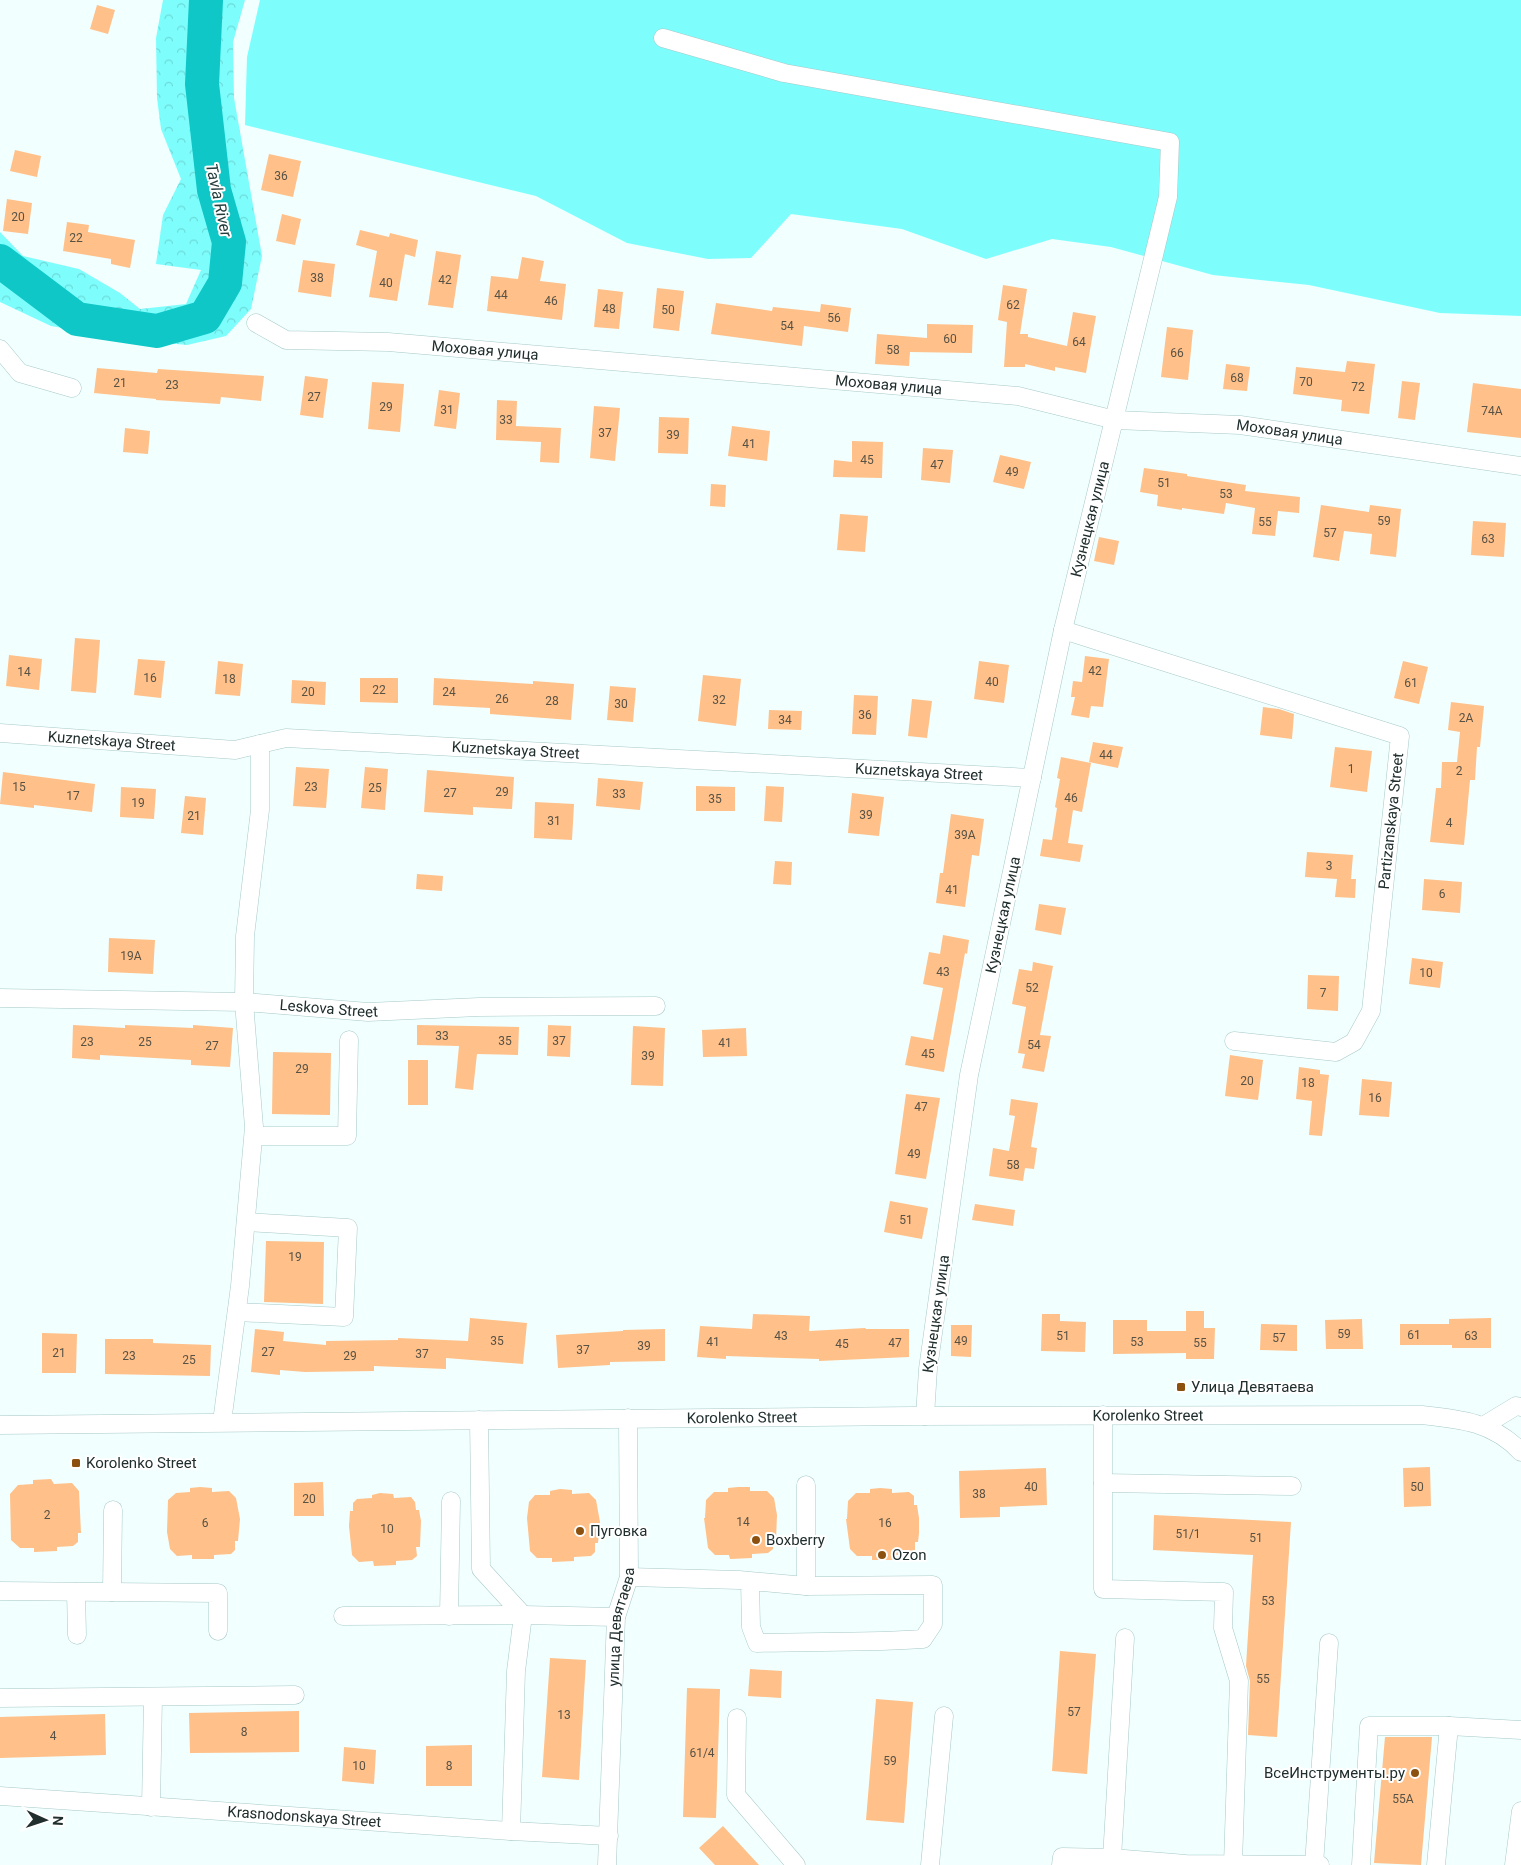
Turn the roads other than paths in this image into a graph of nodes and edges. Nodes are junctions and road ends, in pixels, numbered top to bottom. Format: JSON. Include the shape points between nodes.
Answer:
{"nodes":[{"id":1,"x":663,"y":38,"type":"dead end"},
{"id":2,"x":256,"y":323,"type":"dead end"},
{"id":3,"x":0,"y":349,"type":"edge"},
{"id":4,"x":72,"y":388,"type":"dead end"},
{"id":5,"x":1114,"y":420,"type":"junction"},
{"id":6,"x":1521,"y":466,"type":"edge"},
{"id":7,"x":1063,"y":630,"type":"junction"},
{"id":8,"x":0,"y":734,"type":"edge"},
{"id":9,"x":260,"y":744,"type":"junction"},
{"id":10,"x":1032,"y":778,"type":"junction"},
{"id":11,"x":0,"y":998,"type":"edge"},
{"id":12,"x":244,"y":1002,"type":"junction"},
{"id":13,"x":656,"y":1006,"type":"dead end"},
{"id":14,"x":349,"y":1040,"type":"dead end"},
{"id":15,"x":1234,"y":1041,"type":"dead end"},
{"id":16,"x":254,"y":1136,"type":"junction"},
{"id":17,"x":246,"y":1222,"type":"junction"},
{"id":18,"x":237,"y":1312,"type":"junction"},
{"id":19,"x":1521,"y":1407,"type":"edge"},
{"id":20,"x":1103,"y":1415,"type":"junction"},
{"id":21,"x":925,"y":1416,"type":"junction"},
{"id":22,"x":628,"y":1418,"type":"junction"},
{"id":23,"x":479,"y":1420,"type":"junction"},
{"id":24,"x":222,"y":1422,"type":"junction"},
{"id":25,"x":0,"y":1425,"type":"edge"},
{"id":26,"x":1483,"y":1426,"type":"junction"},
{"id":27,"x":1521,"y":1452,"type":"edge"},
{"id":28,"x":1103,"y":1483,"type":"junction"},
{"id":29,"x":806,"y":1485,"type":"dead end"},
{"id":30,"x":1292,"y":1486,"type":"dead end"},
{"id":31,"x":451,"y":1501,"type":"dead end"},
{"id":32,"x":113,"y":1510,"type":"dead end"},
{"id":33,"x":629,"y":1578,"type":"junction"},
{"id":34,"x":750,"y":1581,"type":"junction"},
{"id":35,"x":806,"y":1586,"type":"junction"},
{"id":36,"x":0,"y":1591,"type":"edge"},
{"id":37,"x":76,"y":1592,"type":"junction"},
{"id":38,"x":112,"y":1592,"type":"junction"},
{"id":39,"x":523,"y":1615,"type":"junction"},
{"id":40,"x":343,"y":1616,"type":"dead end"},
{"id":41,"x":449,"y":1616,"type":"junction"},
{"id":42,"x":616,"y":1617,"type":"junction"},
{"id":43,"x":218,"y":1631,"type":"dead end"},
{"id":44,"x":77,"y":1635,"type":"dead end"},
{"id":45,"x":1125,"y":1638,"type":"dead end"},
{"id":46,"x":1329,"y":1643,"type":"dead end"},
{"id":47,"x":295,"y":1695,"type":"dead end"},
{"id":48,"x":153,"y":1697,"type":"junction"},
{"id":49,"x":0,"y":1698,"type":"edge"},
{"id":50,"x":944,"y":1716,"type":"dead end"},
{"id":51,"x":737,"y":1718,"type":"dead end"},
{"id":52,"x":1449,"y":1726,"type":"junction"},
{"id":53,"x":1521,"y":1730,"type":"edge"},
{"id":54,"x":0,"y":1796,"type":"edge"},
{"id":55,"x":151,"y":1807,"type":"junction"},
{"id":56,"x":1521,"y":1811,"type":"edge"},
{"id":57,"x":511,"y":1831,"type":"junction"},
{"id":58,"x":609,"y":1836,"type":"junction"},
{"id":59,"x":1112,"y":1858,"type":"junction"},
{"id":60,"x":1186,"y":1864,"type":"edge"},
{"id":61,"x":1232,"y":1864,"type":"edge"},
{"id":62,"x":607,"y":1865,"type":"edge"},
{"id":63,"x":796,"y":1865,"type":"edge"},
{"id":64,"x":930,"y":1865,"type":"edge"},
{"id":65,"x":1061,"y":1865,"type":"edge"},
{"id":66,"x":1314,"y":1865,"type":"edge"},
{"id":67,"x":1320,"y":1865,"type":"edge"},
{"id":68,"x":1361,"y":1865,"type":"edge"},
{"id":69,"x":1436,"y":1865,"type":"edge"},
{"id":70,"x":1514,"y":1865,"type":"edge"}],
"edges":[{"from":1,"to":5,"type":"street","name":"Кузнецкая улица","via":[[784,73],[1170,142],[1168,197]]},
{"from":2,"to":5,"type":"street","name":"Моховая улица","via":[[286,340],[388,342],[1018,396]]},
{"from":3,"to":4,"type":"street","via":[[20,373]]},
{"from":5,"to":6,"type":"street","name":"Моховая улица","via":[[1240,425]]},
{"from":5,"to":7,"type":"street","name":"Кузнецкая улица"},
{"from":7,"to":10,"type":"street","name":"Кузнецкая улица"},
{"from":7,"to":15,"type":"street","name":"Partizanskaya Street","via":[[1400,736],[1370,1011],[1354,1042],[1336,1052]]},
{"from":8,"to":9,"type":"street","name":"Kuznetskaya Street","via":[[235,750]]},
{"from":9,"to":10,"type":"street","name":"Kuznetskaya Street","via":[[286,738]]},
{"from":9,"to":12,"type":"street","via":[[260,810],[245,936]]},
{"from":10,"to":21,"type":"street","name":"Кузнецкая улица","via":[[969,1074],[928,1369]]},
{"from":11,"to":12,"type":"street","name":"Leskova Street"},
{"from":12,"to":13,"type":"street","name":"Leskova Street","via":[[368,1012],[479,1007]]},
{"from":12,"to":16,"type":"street"},
{"from":14,"to":16,"type":"street","via":[[347,1136]]},
{"from":16,"to":17,"type":"street"},
{"from":17,"to":18,"type":"street"},
{"from":17,"to":18,"type":"street","via":[[348,1228],[344,1317]]},
{"from":18,"to":24,"type":"street"},
{"from":19,"to":26,"type":"street","via":[[1501,1413]]},
{"from":20,"to":21,"type":"street","name":"Korolenko Street"},
{"from":20,"to":26,"type":"street","name":"Korolenko Street","via":[[1422,1415],[1459,1419]]},
{"from":20,"to":28,"type":"street"},
{"from":21,"to":22,"type":"street","name":"Korolenko Street"},
{"from":22,"to":23,"type":"street","name":"Korolenko Street"},
{"from":22,"to":33,"type":"street","name":"улица Девятаева"},
{"from":23,"to":24,"type":"street","name":"Korolenko Street"},
{"from":23,"to":39,"type":"street","via":[[481,1569]]},
{"from":24,"to":25,"type":"street","name":"Korolenko Street"},
{"from":26,"to":27,"type":"street","name":"Korolenko Street","via":[[1509,1439]]},
{"from":28,"to":30,"type":"street"},
{"from":28,"to":61,"type":"street","via":[[1103,1589],[1224,1592],[1222,1628],[1239,1681]]},
{"from":29,"to":35,"type":"street"},
{"from":31,"to":41,"type":"street"},
{"from":32,"to":38,"type":"street"},
{"from":33,"to":34,"type":"street"},
{"from":33,"to":42,"type":"street","name":"улица Девятаева"},
{"from":34,"to":35,"type":"street"},
{"from":34,"to":35,"type":"street","via":[[750,1627],[757,1642],[923,1639],[933,1624],[932,1585]]},
{"from":36,"to":37,"type":"street"},
{"from":37,"to":38,"type":"street"},
{"from":37,"to":44,"type":"street"},
{"from":38,"to":43,"type":"street","via":[[218,1593]]},
{"from":39,"to":41,"type":"street"},
{"from":39,"to":42,"type":"street"},
{"from":39,"to":57,"type":"street","via":[[516,1671]]},
{"from":40,"to":41,"type":"street"},
{"from":42,"to":58,"type":"street","name":"улица Девятаева"},
{"from":45,"to":59,"type":"street"},
{"from":46,"to":66,"type":"street"},
{"from":47,"to":48,"type":"street"},
{"from":48,"to":49,"type":"street"},
{"from":48,"to":55,"type":"street"},
{"from":50,"to":64,"type":"street"},
{"from":51,"to":63,"type":"street","via":[[736,1796]]},
{"from":52,"to":53,"type":"street"},
{"from":52,"to":68,"type":"street","via":[[1369,1726]]},
{"from":52,"to":69,"type":"street"},
{"from":54,"to":55,"type":"street","name":"Krasnodonskaya Street"},
{"from":55,"to":57,"type":"street","name":"Krasnodonskaya Street"},
{"from":56,"to":70,"type":"street"},
{"from":57,"to":58,"type":"street","name":"Krasnodonskaya Street"},
{"from":58,"to":62,"type":"street","name":"улица Девятаева"},
{"from":59,"to":60,"type":"street"},
{"from":59,"to":65,"type":"street","via":[[1062,1856]]},
{"from":60,"to":61,"type":"street"},
{"from":61,"to":66,"type":"street"},
{"from":66,"to":67,"type":"street"}]}
